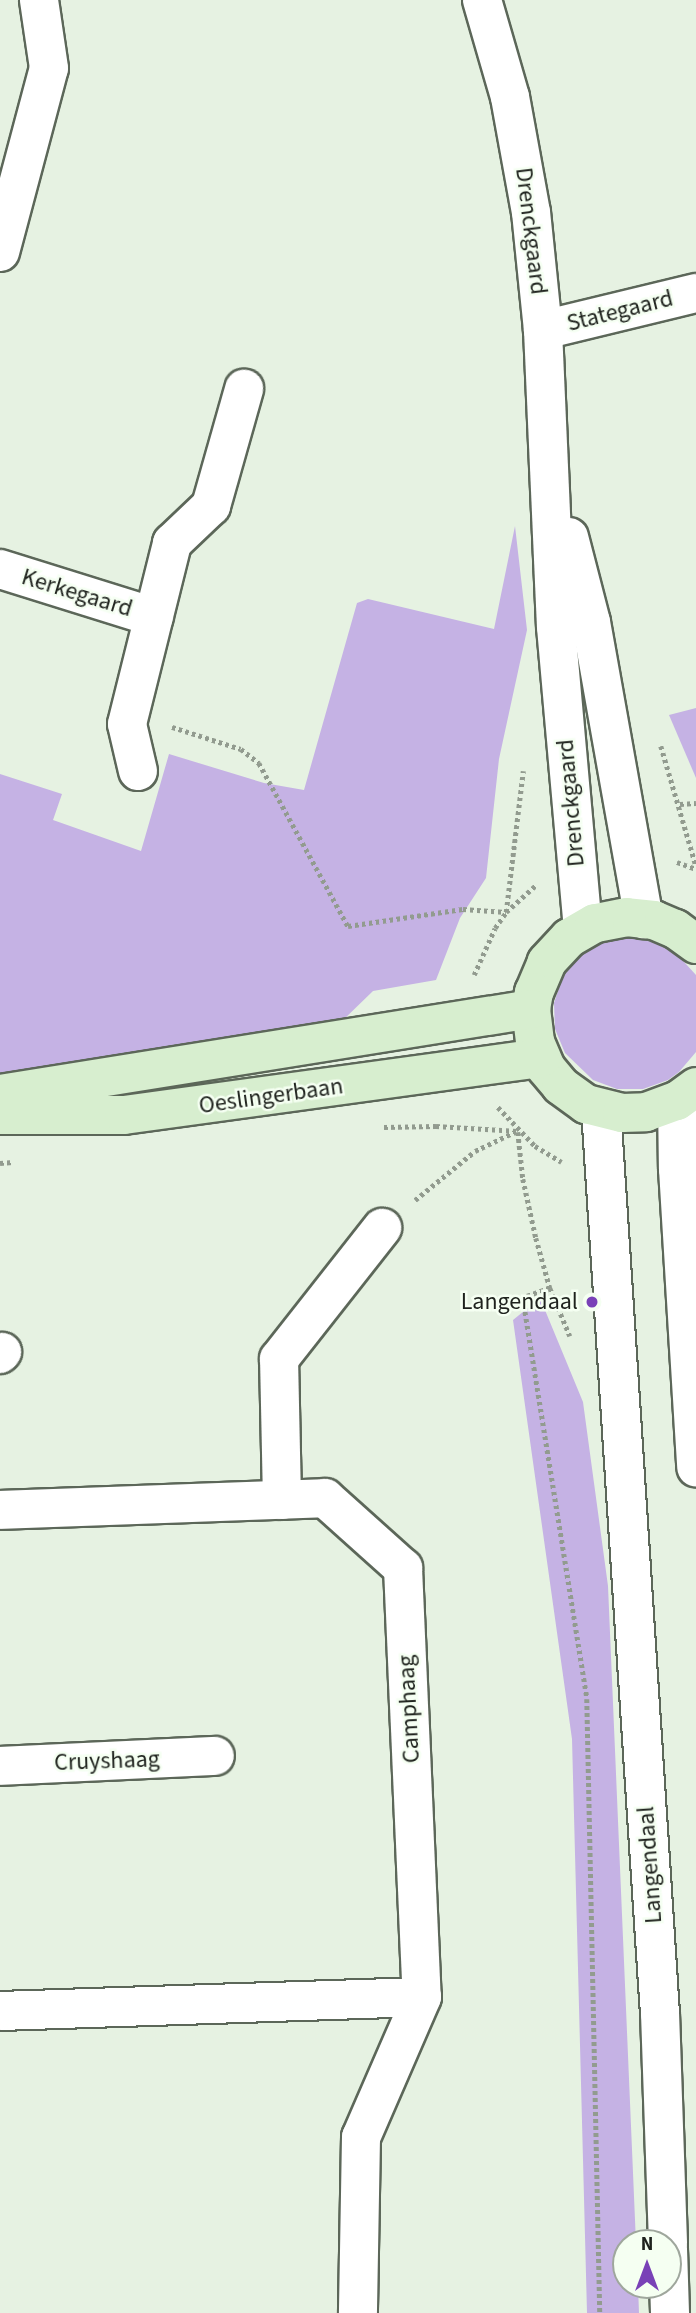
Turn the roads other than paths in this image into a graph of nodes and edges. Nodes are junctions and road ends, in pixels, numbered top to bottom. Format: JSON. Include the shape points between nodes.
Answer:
{"nodes":[{"id":1,"x":39,"y":0,"type":"edge"},
{"id":2,"x":482,"y":0,"type":"edge"},
{"id":3,"x":0,"y":252,"type":"edge"},
{"id":4,"x":696,"y":293,"type":"edge"},
{"id":5,"x":543,"y":330,"type":"junction"},
{"id":6,"x":244,"y":389,"type":"dead end"},
{"id":7,"x":551,"y":467,"type":"junction"},
{"id":8,"x":0,"y":569,"type":"edge"},
{"id":9,"x":154,"y":617,"type":"junction"},
{"id":10,"x":138,"y":771,"type":"dead end"},
{"id":11,"x":644,"y":919,"type":"junction"},
{"id":12,"x":583,"y":929,"type":"junction"},
{"id":13,"x":696,"y":944,"type":"edge"},
{"id":14,"x":531,"y":1009,"type":"junction"},
{"id":15,"x":541,"y":1058,"type":"junction"},
{"id":16,"x":0,"y":1094,"type":"edge"},
{"id":17,"x":687,"y":1094,"type":"edge"},
{"id":18,"x":601,"y":1109,"type":"junction"},
{"id":19,"x":0,"y":1115,"type":"edge"},
{"id":20,"x":382,"y":1228,"type":"road end"},
{"id":21,"x":696,"y":1467,"type":"edge"},
{"id":22,"x":282,"y":1500,"type":"junction"},
{"id":23,"x":0,"y":1510,"type":"edge"},
{"id":24,"x":215,"y":1756,"type":"dead end"},
{"id":25,"x":0,"y":1766,"type":"edge"},
{"id":26,"x":422,"y":1997,"type":"junction"},
{"id":27,"x":0,"y":2011,"type":"edge"},
{"id":28,"x":668,"y":2229,"type":"edge"},
{"id":29,"x":358,"y":2313,"type":"edge"}],
"edges":[{"from":1,"to":3,"type":"street","via":[[49,68]]},
{"from":2,"to":5,"type":"street","name":"Drenckgaard","via":[[510,97],[531,212]]},
{"from":4,"to":5,"type":"street","name":"Stategaard"},
{"from":5,"to":7,"type":"street","name":"Drenckgaard"},
{"from":6,"to":9,"type":"street","name":"Kerkegaard","via":[[211,506],[172,543]]},
{"from":7,"to":11,"type":"street","name":"Drenckgaard","via":[[590,622]]},
{"from":7,"to":12,"type":"street","name":"Drenckgaard","via":[[556,627]]},
{"from":8,"to":9,"type":"street","name":"Kerkegaard"},
{"from":9,"to":10,"type":"street","name":"Kerkegaard","via":[[127,724]]},
{"from":11,"to":12,"type":"main road","via":[[609,919]]},
{"from":11,"to":13,"type":"main road","via":[[675,929]]},
{"from":12,"to":14,"type":"main road","via":[[556,949],[547,962]]},
{"from":14,"to":15,"type":"main road"},
{"from":14,"to":16,"type":"main road","name":"Oeslingerbaan"},
{"from":15,"to":18,"type":"main road","via":[[572,1095]]},
{"from":15,"to":19,"type":"main road","name":"Oeslingerbaan","via":[[124,1115]]},
{"from":17,"to":18,"type":"main road","via":[[646,1111]]},
{"from":17,"to":21,"type":"street","via":[[678,1169]]},
{"from":18,"to":28,"type":"street","name":"Langendaal","via":[[660,2012]]},
{"from":20,"to":22,"type":"street","via":[[278,1359]]},
{"from":22,"to":23,"type":"street","name":"Camphaag"},
{"from":22,"to":26,"type":"street","name":"Camphaag","via":[[325,1498],[403,1568]]},
{"from":24,"to":25,"type":"street","name":"Cruyshaag"},
{"from":26,"to":27,"type":"street"},
{"from":26,"to":29,"type":"street","name":"Camphaag","via":[[361,2137]]}]}
